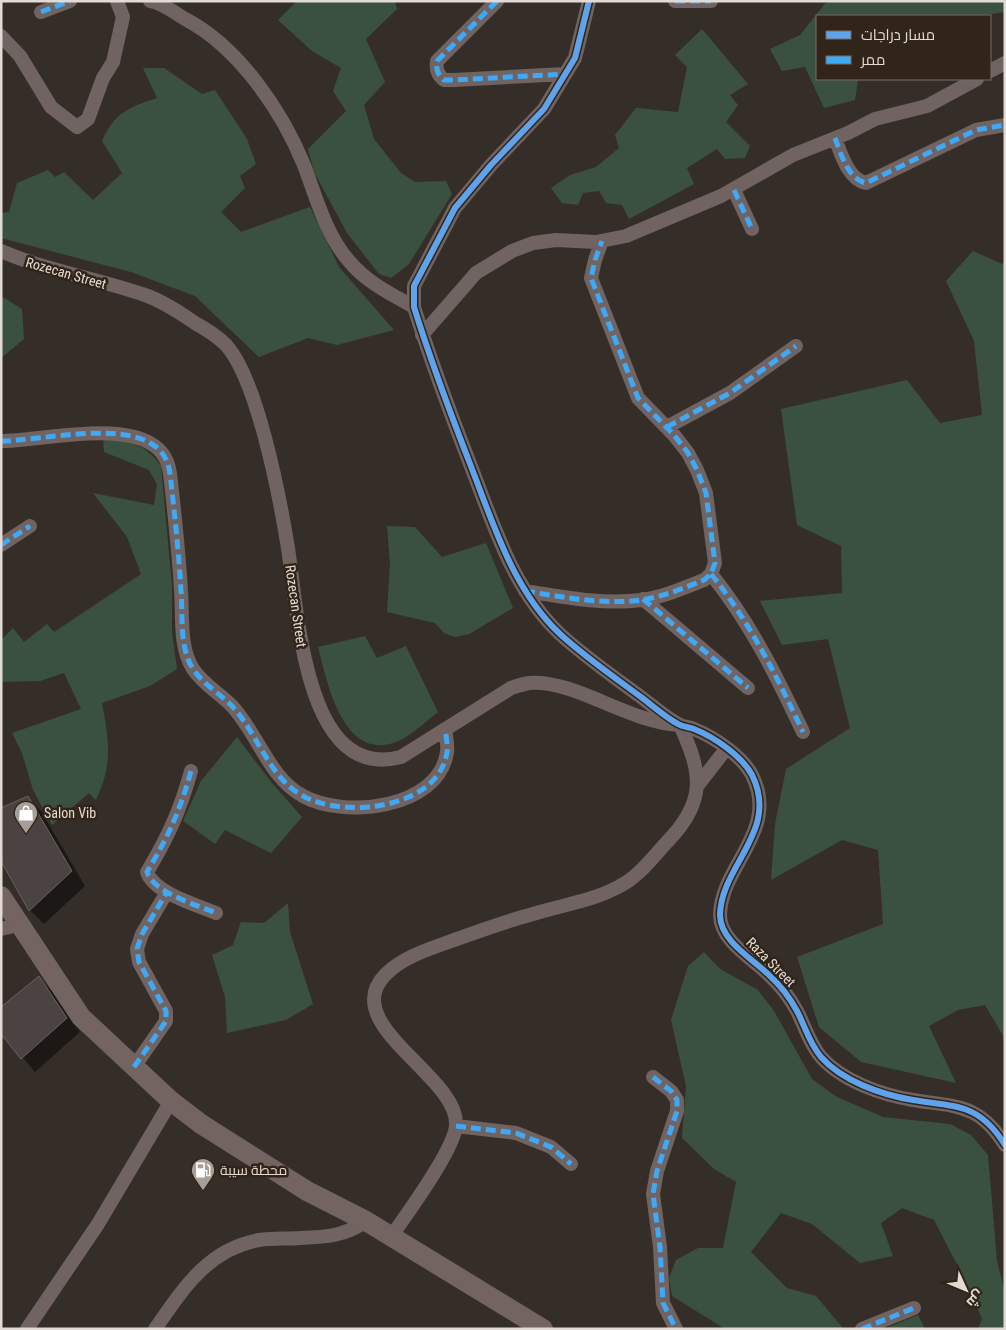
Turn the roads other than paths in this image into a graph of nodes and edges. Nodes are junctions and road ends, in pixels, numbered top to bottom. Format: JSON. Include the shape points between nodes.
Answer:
{"nodes":[{"id":1,"x":70,"y":1,"type":"edge"},
{"id":2,"x":117,"y":1,"type":"edge"},
{"id":3,"x":150,"y":1,"type":"edge"},
{"id":4,"x":497,"y":1,"type":"edge"},
{"id":5,"x":589,"y":1,"type":"edge"},
{"id":6,"x":675,"y":1,"type":"edge"},
{"id":7,"x":711,"y":1,"type":"edge"},
{"id":8,"x":41,"y":12,"type":"dead end"},
{"id":9,"x":1,"y":36,"type":"edge"},
{"id":10,"x":1005,"y":64,"type":"edge"},
{"id":11,"x":991,"y":71,"type":"edge"},
{"id":12,"x":565,"y":74,"type":"junction"},
{"id":13,"x":975,"y":80,"type":"edge"},
{"id":14,"x":1005,"y":126,"type":"edge"},
{"id":15,"x":835,"y":138,"type":"junction"},
{"id":16,"x":734,"y":190,"type":"junction"},
{"id":17,"x":752,"y":229,"type":"dead end"},
{"id":18,"x":602,"y":241,"type":"junction"},
{"id":19,"x":1,"y":252,"type":"edge"},
{"id":20,"x":414,"y":307,"type":"junction"},
{"id":21,"x":422,"y":335,"type":"junction"},
{"id":22,"x":796,"y":346,"type":"dead end"},
{"id":23,"x":667,"y":427,"type":"junction"},
{"id":24,"x":1,"y":441,"type":"edge"},
{"id":25,"x":30,"y":526,"type":"dead end"},
{"id":26,"x":1,"y":545,"type":"edge"},
{"id":27,"x":711,"y":574,"type":"junction"},
{"id":28,"x":525,"y":591,"type":"junction"},
{"id":29,"x":642,"y":600,"type":"junction"},
{"id":30,"x":748,"y":688,"type":"dead end"},
{"id":31,"x":680,"y":725,"type":"junction"},
{"id":32,"x":445,"y":729,"type":"junction"},
{"id":33,"x":803,"y":732,"type":"dead end"},
{"id":34,"x":726,"y":749,"type":"junction"},
{"id":35,"x":191,"y":771,"type":"dead end"},
{"id":36,"x":698,"y":784,"type":"junction"},
{"id":37,"x":167,"y":892,"type":"junction"},
{"id":38,"x":1,"y":896,"type":"edge"},
{"id":39,"x":216,"y":913,"type":"dead end"},
{"id":40,"x":10,"y":927,"type":"edge"},
{"id":41,"x":134,"y":1067,"type":"junction"},
{"id":42,"x":653,"y":1077,"type":"dead end"},
{"id":43,"x":171,"y":1101,"type":"junction"},
{"id":44,"x":456,"y":1126,"type":"junction"},
{"id":45,"x":1005,"y":1145,"type":"edge"},
{"id":46,"x":571,"y":1164,"type":"dead end"},
{"id":47,"x":366,"y":1221,"type":"junction"},
{"id":48,"x":391,"y":1237,"type":"junction"},
{"id":49,"x":914,"y":1308,"type":"dead end"},
{"id":50,"x":28,"y":1329,"type":"edge"},
{"id":51,"x":155,"y":1329,"type":"edge"},
{"id":52,"x":543,"y":1329,"type":"edge"},
{"id":53,"x":676,"y":1329,"type":"edge"},
{"id":54,"x":862,"y":1329,"type":"edge"}],
"edges":[{"from":1,"to":8,"type":"street"},
{"from":2,"to":9,"type":"street","via":[[123,17],[113,62],[103,78],[88,119],[77,127],[51,107],[20,56]]},
{"from":3,"to":20,"type":"street","via":[[197,25],[229,48],[272,103],[288,131],[327,227],[348,261],[373,283]]},
{"from":4,"to":12,"type":"street","via":[[437,60],[439,75],[444,80],[454,80]]},
{"from":5,"to":12,"type":"street","via":[[575,58]]},
{"from":6,"to":7,"type":"street"},
{"from":10,"to":11,"type":"street"},
{"from":12,"to":20,"type":"street","via":[[544,109],[455,208],[414,286]]},
{"from":13,"to":15,"type":"street","via":[[927,106],[875,119]]},
{"from":14,"to":15,"type":"street","via":[[976,130],[866,183],[853,175]]},
{"from":15,"to":16,"type":"street","via":[[793,155]]},
{"from":16,"to":17,"type":"street"},
{"from":16,"to":18,"type":"street","via":[[626,236]]},
{"from":18,"to":21,"type":"street","via":[[533,243],[495,260],[476,273]]},
{"from":18,"to":23,"type":"street","via":[[591,278],[638,398]]},
{"from":19,"to":32,"type":"street","name":"Rozecan Street","via":[[50,269],[144,294],[194,322],[226,345],[246,378],[262,433],[287,540],[303,656],[320,708],[343,744],[370,760],[401,757]]},
{"from":20,"to":21,"type":"street"},
{"from":21,"to":28,"type":"street","via":[[483,498]]},
{"from":22,"to":23,"type":"street","via":[[730,393]]},
{"from":23,"to":27,"type":"street","via":[[688,453],[706,493],[715,544],[715,563]]},
{"from":24,"to":32,"type":"street","via":[[113,433],[135,436],[162,453],[169,465],[182,592],[182,631],[188,658],[193,669],[244,721],[277,775],[304,797],[343,808],[358,808],[387,805],[413,795],[430,783],[439,771],[447,752]]},
{"from":25,"to":26,"type":"street"},
{"from":27,"to":29,"type":"street","via":[[678,590]]},
{"from":27,"to":33,"type":"street","via":[[737,607]]},
{"from":28,"to":29,"type":"street","via":[[571,598]]},
{"from":28,"to":31,"type":"street","via":[[560,634]]},
{"from":29,"to":30,"type":"street"},
{"from":31,"to":32,"type":"street","name":"Rozecan Street","via":[[652,722],[556,686],[530,683],[511,688]]},
{"from":31,"to":34,"type":"street","name":"Raza Street","via":[[694,729]]},
{"from":31,"to":36,"type":"street","via":[[692,749]]},
{"from":34,"to":36,"type":"street"},
{"from":34,"to":45,"type":"street","name":"Raza Street","via":[[751,774],[758,792],[760,814],[723,898],[720,916],[723,929],[784,991],[811,1042],[836,1070],[880,1092],[911,1100],[953,1104],[972,1111],[995,1130]]},
{"from":35,"to":37,"type":"street","via":[[180,812],[147,872],[149,878]]},
{"from":36,"to":44,"type":"street","via":[[686,820],[647,864],[622,885],[600,896],[523,917],[430,949],[398,964],[375,988],[374,1005],[384,1026],[446,1096],[454,1111]]},
{"from":37,"to":39,"type":"street"},
{"from":37,"to":41,"type":"street","via":[[142,934],[137,949],[139,962],[166,1012],[166,1021]]},
{"from":38,"to":40,"type":"street"},
{"from":40,"to":41,"type":"street","via":[[80,1017]]},
{"from":41,"to":43,"type":"street"},
{"from":42,"to":53,"type":"street","via":[[678,1100],[653,1194],[663,1303]]},
{"from":43,"to":47,"type":"street","via":[[298,1186]]},
{"from":43,"to":50,"type":"street","via":[[98,1224]]},
{"from":44,"to":46,"type":"street","via":[[516,1133],[551,1147]]},
{"from":44,"to":48,"type":"street","via":[[446,1152]]},
{"from":47,"to":48,"type":"street"},
{"from":47,"to":51,"type":"street","via":[[353,1231],[335,1236],[259,1240],[232,1248],[212,1259],[192,1278]]},
{"from":48,"to":52,"type":"street"},
{"from":49,"to":54,"type":"street"}]}
